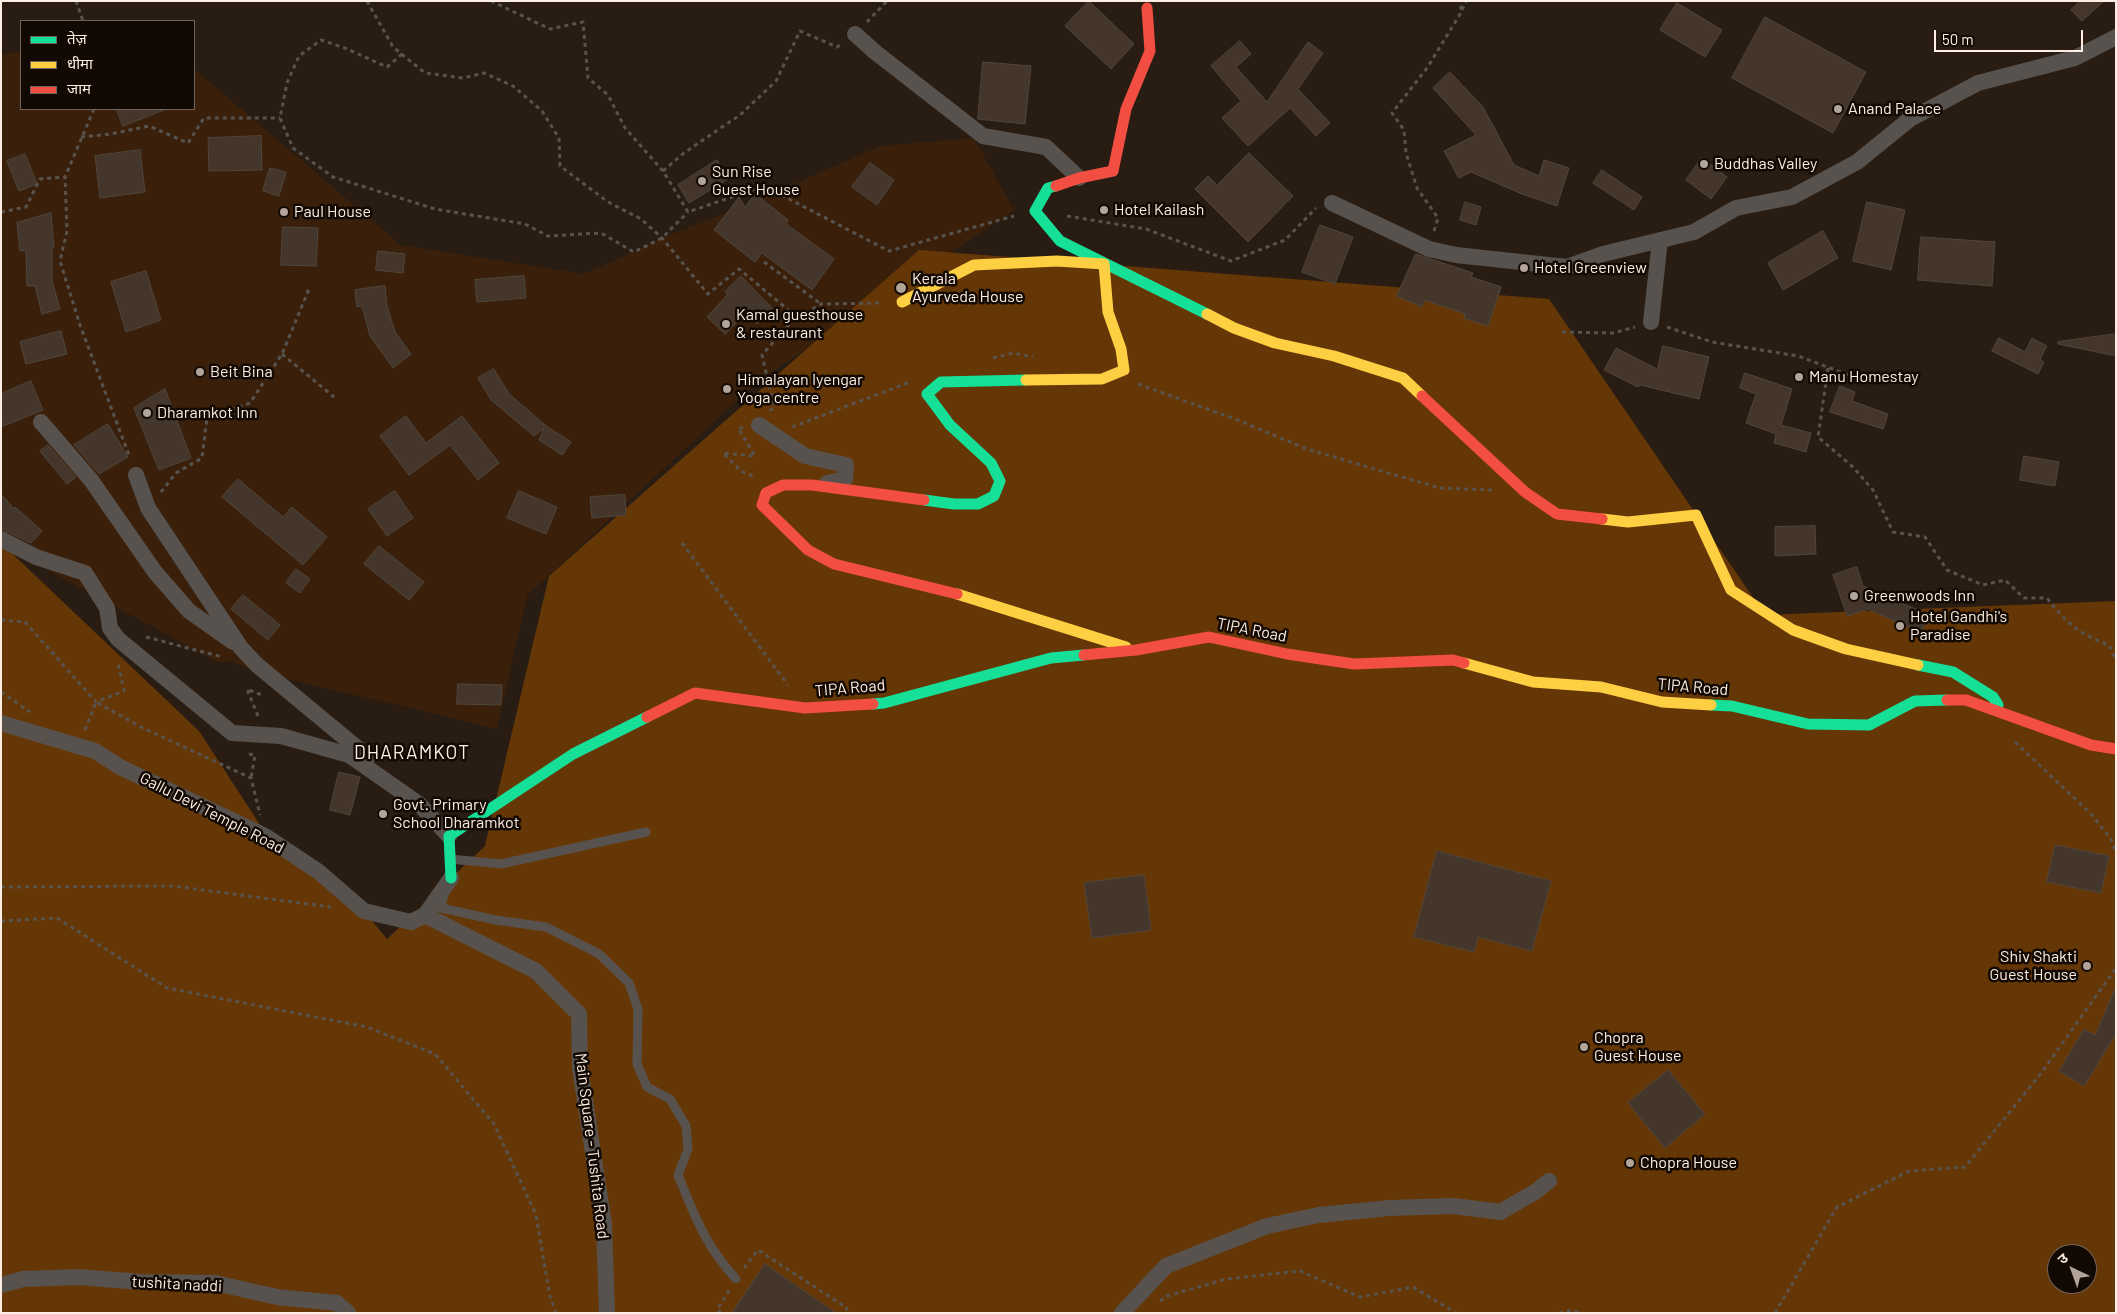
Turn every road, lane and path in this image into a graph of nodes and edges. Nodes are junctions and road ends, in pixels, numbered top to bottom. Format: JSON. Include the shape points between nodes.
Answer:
{"nodes":[{"id":1,"x":76,"y":1,"type":"edge"},
{"id":2,"x":367,"y":1,"type":"edge"},
{"id":3,"x":491,"y":1,"type":"edge"},
{"id":4,"x":887,"y":1,"type":"edge"},
{"id":5,"x":1459,"y":1,"type":"edge"},
{"id":6,"x":1466,"y":1,"type":"edge"},
{"id":7,"x":1147,"y":8,"type":"dead end"},
{"id":8,"x":1462,"y":11,"type":"junction"},
{"id":9,"x":83,"y":20,"type":"edge"},
{"id":10,"x":856,"y":34,"type":"junction"},
{"id":11,"x":2116,"y":37,"type":"edge"},
{"id":12,"x":402,"y":54,"type":"junction"},
{"id":13,"x":94,"y":110,"type":"edge"},
{"id":14,"x":280,"y":118,"type":"junction"},
{"id":15,"x":81,"y":137,"type":"junction"},
{"id":16,"x":663,"y":171,"type":"junction"},
{"id":17,"x":65,"y":177,"type":"junction"},
{"id":18,"x":1079,"y":178,"type":"junction"},
{"id":19,"x":1332,"y":203,"type":"joint"},
{"id":20,"x":1035,"y":211,"type":"junction"},
{"id":21,"x":1,"y":212,"type":"edge"},
{"id":22,"x":688,"y":212,"type":"junction"},
{"id":23,"x":1438,"y":218,"type":"dead end"},
{"id":24,"x":662,"y":238,"type":"junction"},
{"id":25,"x":1660,"y":240,"type":"junction"},
{"id":26,"x":764,"y":262,"type":"dead end"},
{"id":27,"x":1104,"y":264,"type":"junction"},
{"id":28,"x":309,"y":289,"type":"dead end"},
{"id":29,"x":902,"y":302,"type":"joint"},
{"id":30,"x":821,"y":304,"type":"junction"},
{"id":31,"x":798,"y":318,"type":"junction"},
{"id":32,"x":1651,"y":322,"type":"junction"},
{"id":33,"x":1562,"y":332,"type":"dead end"},
{"id":34,"x":282,"y":354,"type":"junction"},
{"id":35,"x":1040,"y":358,"type":"dead end"},
{"id":36,"x":984,"y":360,"type":"dead end"},
{"id":37,"x":1828,"y":368,"type":"junction"},
{"id":38,"x":1111,"y":375,"type":"junction"},
{"id":39,"x":911,"y":381,"type":"dead end"},
{"id":40,"x":1870,"y":383,"type":"dead end"},
{"id":41,"x":334,"y":397,"type":"dead end"},
{"id":42,"x":40,"y":422,"type":"dead end"},
{"id":43,"x":759,"y":425,"type":"junction"},
{"id":44,"x":772,"y":434,"type":"junction"},
{"id":45,"x":136,"y":475,"type":"joint"},
{"id":46,"x":812,"y":485,"type":"junction"},
{"id":47,"x":778,"y":487,"type":"junction"},
{"id":48,"x":1525,"y":492,"type":"junction"},
{"id":49,"x":148,"y":508,"type":"junction"},
{"id":50,"x":1,"y":539,"type":"edge"},
{"id":51,"x":682,"y":543,"type":"dead end"},
{"id":52,"x":1,"y":620,"type":"edge"},
{"id":53,"x":114,"y":634,"type":"junction"},
{"id":54,"x":241,"y":648,"type":"junction"},
{"id":55,"x":1136,"y":650,"type":"junction"},
{"id":56,"x":226,"y":658,"type":"dead end"},
{"id":57,"x":2116,"y":660,"type":"edge"},
{"id":58,"x":257,"y":686,"type":"dead end"},
{"id":59,"x":1,"y":692,"type":"edge"},
{"id":60,"x":96,"y":702,"type":"junction"},
{"id":61,"x":805,"y":708,"type":"junction"},
{"id":62,"x":33,"y":714,"type":"dead end"},
{"id":63,"x":2005,"y":714,"type":"junction"},
{"id":64,"x":1,"y":723,"type":"edge"},
{"id":65,"x":232,"y":733,"type":"junction"},
{"id":66,"x":266,"y":735,"type":"junction"},
{"id":67,"x":2010,"y":737,"type":"dead end"},
{"id":68,"x":82,"y":739,"type":"dead end"},
{"id":69,"x":2116,"y":749,"type":"edge"},
{"id":70,"x":251,"y":778,"type":"junction"},
{"id":71,"x":419,"y":804,"type":"junction"},
{"id":72,"x":646,"y":832,"type":"dead end"},
{"id":73,"x":265,"y":836,"type":"junction"},
{"id":74,"x":449,"y":836,"type":"junction"},
{"id":75,"x":2116,"y":853,"type":"edge"},
{"id":76,"x":450,"y":859,"type":"junction"},
{"id":77,"x":448,"y":884,"type":"junction"},
{"id":78,"x":1,"y":887,"type":"edge"},
{"id":79,"x":336,"y":907,"type":"dead end"},
{"id":80,"x":424,"y":915,"type":"junction"},
{"id":81,"x":1,"y":921,"type":"edge"},
{"id":82,"x":2116,"y":968,"type":"edge"},
{"id":83,"x":1550,"y":1181,"type":"dead end"},
{"id":84,"x":736,"y":1279,"type":"junction"},
{"id":85,"x":1,"y":1285,"type":"edge"},
{"id":86,"x":1153,"y":1307,"type":"dead end"},
{"id":87,"x":348,"y":1313,"type":"edge"},
{"id":88,"x":556,"y":1313,"type":"edge"},
{"id":89,"x":608,"y":1313,"type":"edge"},
{"id":90,"x":721,"y":1313,"type":"edge"},
{"id":91,"x":844,"y":1313,"type":"edge"},
{"id":92,"x":1122,"y":1313,"type":"edge"},
{"id":93,"x":1456,"y":1313,"type":"edge"},
{"id":94,"x":1559,"y":1313,"type":"edge"},
{"id":95,"x":1579,"y":1313,"type":"edge"},
{"id":96,"x":1775,"y":1313,"type":"edge"}],
"edges":[{"from":1,"to":9,"type":"path"},
{"from":2,"to":12,"type":"path","via":[[393,47]]},
{"from":3,"to":16,"type":"path","via":[[550,28],[584,22],[588,78],[608,95],[625,128]]},
{"from":4,"to":10,"type":"path"},
{"from":5,"to":8,"type":"path"},
{"from":6,"to":8,"type":"path"},
{"from":7,"to":18,"type":"street","via":[[1150,51],[1126,108],[1113,171]]},
{"from":8,"to":23,"type":"path","via":[[1427,68],[1392,113],[1404,130],[1406,153],[1417,188]]},
{"from":10,"to":16,"type":"path","via":[[837,47],[800,31],[776,81],[740,115]]},
{"from":10,"to":18,"type":"street","via":[[983,136],[1046,147]]},
{"from":11,"to":25,"type":"street","via":[[2075,58],[1978,83],[1910,118],[1857,162],[1792,197],[1736,208],[1694,232]]},
{"from":12,"to":14,"type":"path","via":[[387,67],[321,40],[299,56],[287,83]]},
{"from":12,"to":24,"type":"path","via":[[425,73],[463,78],[484,73],[513,86],[542,111],[559,138],[560,166],[608,202],[641,219]]},
{"from":13,"to":15,"type":"path"},
{"from":14,"to":15,"type":"path","via":[[204,118],[188,143],[149,126]]},
{"from":14,"to":24,"type":"path","via":[[293,148],[333,177],[379,192],[435,209],[525,224],[548,236],[601,233],[634,252]]},
{"from":15,"to":17,"type":"path"},
{"from":16,"to":22,"type":"path"},
{"from":17,"to":21,"type":"path","via":[[40,179],[26,207]]},
{"from":17,"to":45,"type":"path","via":[[67,231],[60,261],[80,325]]},
{"from":18,"to":20,"type":"street","via":[[1048,188]]},
{"from":19,"to":20,"type":"path","via":[[1313,209],[1285,240],[1231,261],[1146,229]]},
{"from":19,"to":25,"type":"street","via":[[1429,249],[1456,255],[1567,267]]},
{"from":20,"to":22,"type":"path","via":[[889,250],[764,186]]},
{"from":20,"to":27,"type":"street","via":[[1060,241]]},
{"from":22,"to":24,"type":"path"},
{"from":24,"to":31,"type":"path","via":[[708,294],[739,269]]},
{"from":25,"to":32,"type":"street"},
{"from":26,"to":30,"type":"path"},
{"from":27,"to":29,"type":"street","via":[[1057,261],[974,266]]},
{"from":27,"to":38,"type":"street","via":[[1108,312],[1121,349],[1124,370]]},
{"from":27,"to":48,"type":"street","via":[[1234,328],[1275,344],[1334,356],[1403,378]]},
{"from":28,"to":34,"type":"path"},
{"from":29,"to":30,"type":"path"},
{"from":30,"to":31,"type":"path"},
{"from":31,"to":43,"type":"path","via":[[762,355],[774,407]]},
{"from":32,"to":33,"type":"path","via":[[1613,333]]},
{"from":32,"to":37,"type":"path","via":[[1712,342],[1798,356]]},
{"from":34,"to":41,"type":"path"},
{"from":34,"to":49,"type":"path","via":[[250,403],[207,418],[202,458],[176,473]]},
{"from":35,"to":36,"type":"path","via":[[1013,353]]},
{"from":37,"to":40,"type":"path"},
{"from":37,"to":57,"type":"path","via":[[1818,437],[1853,467],[1873,490],[1893,532],[1925,538],[1947,570],[1984,585],[2005,580],[2024,598],[2047,598],[2062,617],[2087,636],[2109,646]]},
{"from":38,"to":46,"type":"street","via":[[1102,379],[941,382],[927,394],[950,425],[991,463],[1000,481],[994,496],[978,504],[954,504]]},
{"from":38,"to":48,"type":"path","via":[[1235,419],[1307,449],[1440,488]]},
{"from":39,"to":44,"type":"path"},
{"from":42,"to":54,"type":"street","via":[[91,480],[155,572],[189,611]]},
{"from":43,"to":44,"type":"street"},
{"from":43,"to":47,"type":"path","via":[[738,428],[755,456],[723,453],[741,471]]},
{"from":44,"to":46,"type":"street","via":[[805,456],[846,465],[845,480]]},
{"from":45,"to":49,"type":"street"},
{"from":46,"to":47,"type":"street"},
{"from":47,"to":55,"type":"street","via":[[766,493],[762,505],[808,550],[834,564],[977,598]]},
{"from":48,"to":63,"type":"street","via":[[1557,514],[1628,522],[1696,515],[1731,590],[1793,630],[1846,649],[1953,672],[1993,697]]},
{"from":49,"to":54,"type":"street"},
{"from":50,"to":53,"type":"street","via":[[36,557],[85,573],[107,608]]},
{"from":51,"to":61,"type":"path"},
{"from":52,"to":60,"type":"path","via":[[25,622]]},
{"from":53,"to":56,"type":"path","via":[[147,637]]},
{"from":53,"to":60,"type":"path","via":[[124,691]]},
{"from":53,"to":65,"type":"street"},
{"from":54,"to":71,"type":"street"},
{"from":55,"to":61,"type":"street","name":"TIPA Road","via":[[1051,658],[884,703]]},
{"from":55,"to":63,"type":"street","name":"TIPA Road","via":[[1209,637],[1354,664],[1453,660],[1533,682],[1601,687],[1662,702],[1732,706],[1808,724],[1869,725],[1915,701],[1966,700]]},
{"from":58,"to":66,"type":"path","via":[[262,695],[247,689]]},
{"from":59,"to":62,"type":"path"},
{"from":60,"to":68,"type":"path"},
{"from":60,"to":70,"type":"path","via":[[141,727]]},
{"from":61,"to":74,"type":"street","name":"TIPA Road","via":[[695,693],[573,754]]},
{"from":63,"to":69,"type":"street","name":"TIPA Road","via":[[2091,745]]},
{"from":64,"to":73,"type":"street","name":"Gallu Devi Temple Road","via":[[95,751],[120,767]]},
{"from":65,"to":66,"type":"street"},
{"from":65,"to":70,"type":"path","via":[[234,749],[255,755]]},
{"from":66,"to":71,"type":"street","via":[[281,736],[349,755]]},
{"from":67,"to":75,"type":"path","via":[[2090,813],[2110,839]]},
{"from":70,"to":73,"type":"path"},
{"from":71,"to":74,"type":"street"},
{"from":72,"to":76,"type":"lane","via":[[501,864]]},
{"from":73,"to":80,"type":"street","name":"Gallu Devi Temple Road","via":[[319,872],[364,911],[411,922]]},
{"from":74,"to":76,"type":"street"},
{"from":76,"to":77,"type":"street"},
{"from":77,"to":80,"type":"street"},
{"from":77,"to":84,"type":"lane","via":[[441,908],[546,927],[600,954],[629,983],[638,1009],[637,1064],[647,1087],[670,1100],[686,1126],[688,1149],[678,1175],[698,1226],[719,1260]]},
{"from":78,"to":79,"type":"path","via":[[173,886]]},
{"from":80,"to":89,"type":"street","name":"Main Square - Tushita Road","via":[[536,972],[579,1014],[580,1068],[604,1224]]},
{"from":81,"to":88,"type":"path","via":[[57,918],[167,988],[367,1027],[434,1054],[494,1124],[536,1215],[550,1297]]},
{"from":82,"to":96,"type":"path","via":[[2039,1076],[1965,1167],[1909,1170],[1837,1207]]},
{"from":83,"to":92,"type":"street","via":[[1500,1212],[1454,1206],[1389,1208],[1319,1215],[1266,1226],[1166,1266]]},
{"from":84,"to":90,"type":"path","via":[[717,1310]]},
{"from":84,"to":91,"type":"path","via":[[758,1250],[847,1308]]},
{"from":85,"to":87,"type":"street","name":"tushita naddi","via":[[23,1279],[78,1277],[215,1283],[277,1297],[337,1303]]},
{"from":86,"to":93,"type":"path","via":[[1167,1296],[1226,1279],[1300,1270],[1360,1297],[1414,1287]]},
{"from":94,"to":95,"type":"path","via":[[1572,1310]]}]}
